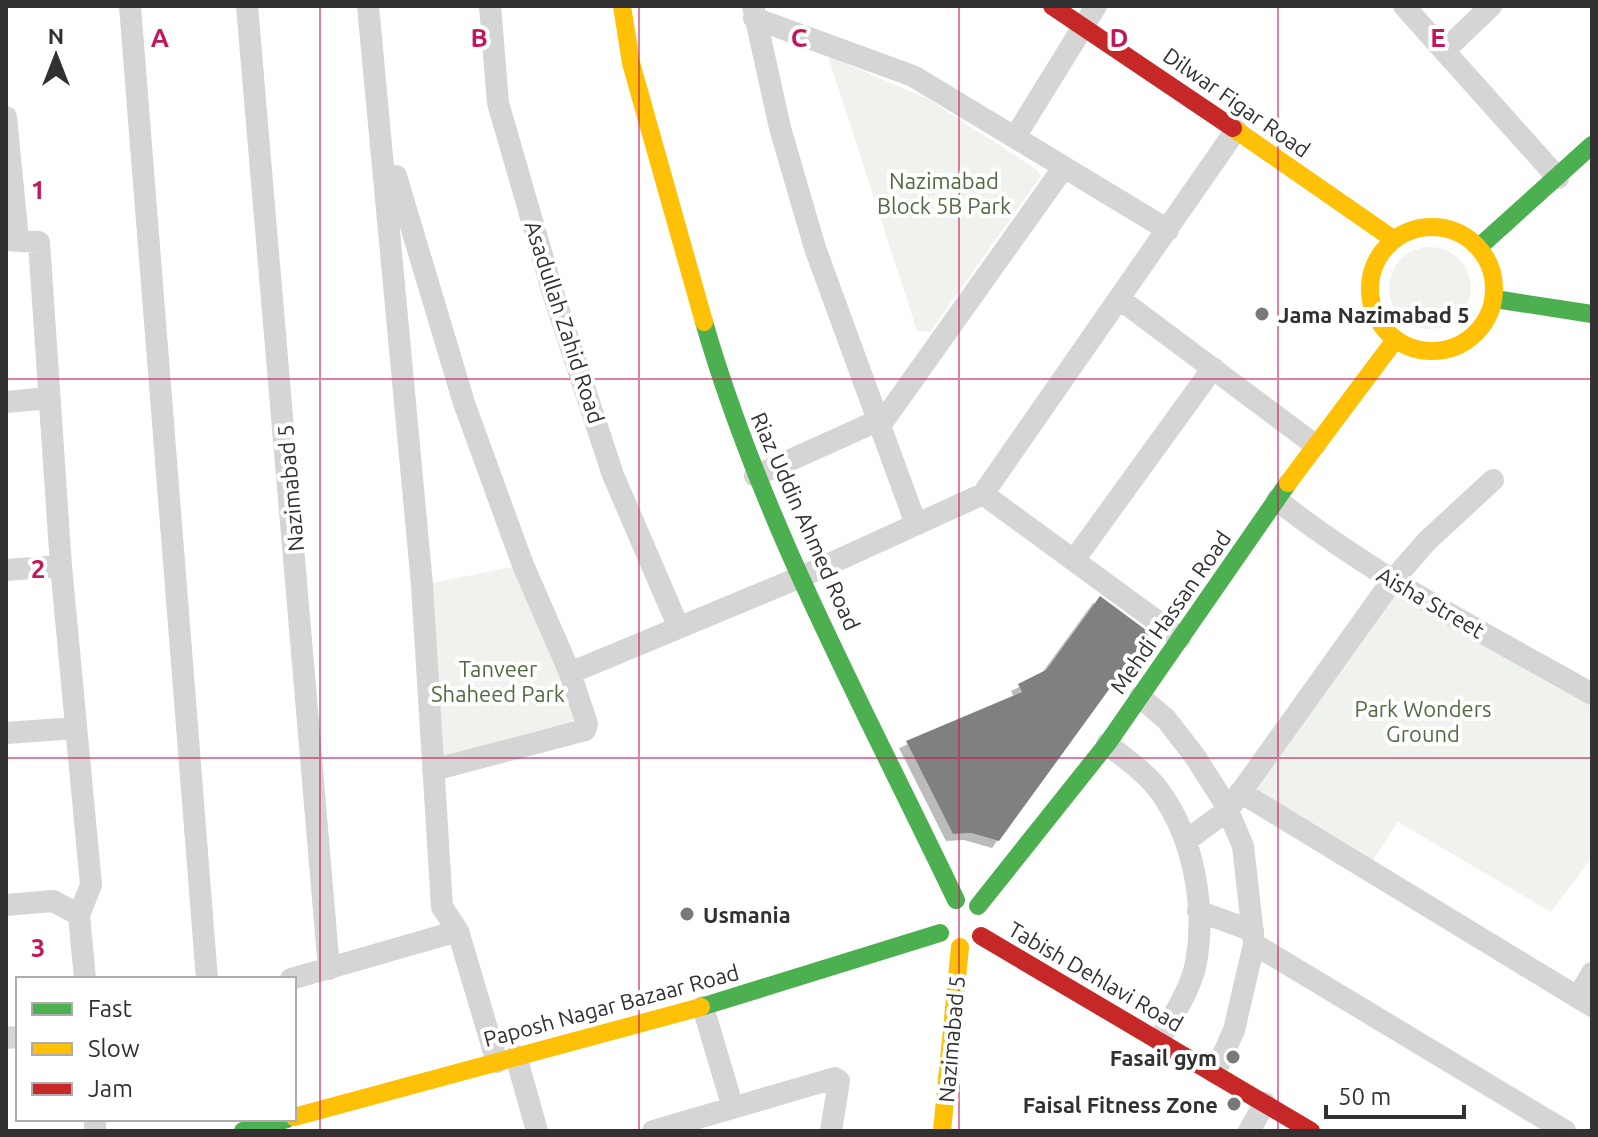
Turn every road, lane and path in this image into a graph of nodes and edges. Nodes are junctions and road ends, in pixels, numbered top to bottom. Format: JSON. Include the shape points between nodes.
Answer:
{"nodes":[{"id":1,"x":130,"y":6,"type":"edge"},
{"id":2,"x":247,"y":6,"type":"edge"},
{"id":3,"x":368,"y":6,"type":"edge"},
{"id":4,"x":490,"y":6,"type":"edge"},
{"id":5,"x":622,"y":6,"type":"edge"},
{"id":6,"x":1052,"y":6,"type":"edge"},
{"id":7,"x":1404,"y":6,"type":"edge"},
{"id":8,"x":1491,"y":6,"type":"edge"},
{"id":9,"x":753,"y":12,"type":"edge"},
{"id":10,"x":1091,"y":15,"type":"edge"},
{"id":11,"x":1446,"y":49,"type":"junction"},
{"id":12,"x":6,"y":117,"type":"edge"},
{"id":13,"x":1236,"y":130,"type":"junction"},
{"id":14,"x":383,"y":132,"type":"junction"},
{"id":15,"x":1015,"y":137,"type":"junction"},
{"id":16,"x":1592,"y":145,"type":"edge"},
{"id":17,"x":1064,"y":167,"type":"junction"},
{"id":18,"x":1558,"y":178,"type":"junction"},
{"id":19,"x":1168,"y":230,"type":"junction"},
{"id":20,"x":1393,"y":239,"type":"junction"},
{"id":21,"x":12,"y":240,"type":"edge"},
{"id":22,"x":1479,"y":247,"type":"junction"},
{"id":23,"x":1495,"y":299,"type":"junction"},
{"id":24,"x":1121,"y":300,"type":"junction"},
{"id":25,"x":1592,"y":314,"type":"edge"},
{"id":26,"x":1395,"y":340,"type":"junction"},
{"id":27,"x":1213,"y":368,"type":"junction"},
{"id":28,"x":49,"y":398,"type":"junction"},
{"id":29,"x":6,"y":402,"type":"edge"},
{"id":30,"x":878,"y":424,"type":"junction"},
{"id":31,"x":1315,"y":445,"type":"junction"},
{"id":32,"x":755,"y":476,"type":"junction"},
{"id":33,"x":1493,"y":480,"type":"dead end"},
{"id":34,"x":983,"y":494,"type":"junction"},
{"id":35,"x":1277,"y":500,"type":"junction"},
{"id":36,"x":916,"y":524,"type":"junction"},
{"id":37,"x":1074,"y":560,"type":"junction"},
{"id":38,"x":61,"y":566,"type":"junction"},
{"id":39,"x":6,"y":570,"type":"edge"},
{"id":40,"x":803,"y":576,"type":"junction"},
{"id":41,"x":1392,"y":581,"type":"junction"},
{"id":42,"x":679,"y":628,"type":"junction"},
{"id":43,"x":1180,"y":638,"type":"junction"},
{"id":44,"x":570,"y":673,"type":"junction"},
{"id":45,"x":1592,"y":694,"type":"edge"},
{"id":46,"x":1140,"y":697,"type":"junction"},
{"id":47,"x":76,"y":728,"type":"junction"},
{"id":48,"x":6,"y":733,"type":"edge"},
{"id":49,"x":1107,"y":744,"type":"junction"},
{"id":50,"x":433,"y":770,"type":"junction"},
{"id":51,"x":1234,"y":801,"type":"junction"},
{"id":52,"x":1187,"y":840,"type":"junction"},
{"id":53,"x":956,"y":900,"type":"junction"},
{"id":54,"x":6,"y":905,"type":"edge"},
{"id":55,"x":978,"y":906,"type":"junction"},
{"id":56,"x":1198,"y":911,"type":"junction"},
{"id":57,"x":79,"y":915,"type":"junction"},
{"id":58,"x":458,"y":931,"type":"junction"},
{"id":59,"x":940,"y":933,"type":"junction"},
{"id":60,"x":981,"y":936,"type":"junction"},
{"id":61,"x":1253,"y":938,"type":"junction"},
{"id":62,"x":960,"y":947,"type":"junction"},
{"id":63,"x":329,"y":969,"type":"junction"},
{"id":64,"x":1592,"y":973,"type":"edge"},
{"id":65,"x":85,"y":977,"type":"edge"},
{"id":66,"x":207,"y":977,"type":"edge"},
{"id":67,"x":296,"y":978,"type":"edge"},
{"id":68,"x":1585,"y":1002,"type":"edge"},
{"id":69,"x":703,"y":1007,"type":"junction"},
{"id":70,"x":1159,"y":1040,"type":"junction"},
{"id":71,"x":506,"y":1059,"type":"junction"},
{"id":72,"x":1215,"y":1073,"type":"junction"},
{"id":73,"x":1265,"y":1103,"type":"junction"},
{"id":74,"x":733,"y":1108,"type":"junction"},
{"id":75,"x":296,"y":1116,"type":"edge"},
{"id":76,"x":280,"y":1121,"type":"edge"},
{"id":77,"x":243,"y":1131,"type":"edge"},
{"id":78,"x":537,"y":1131,"type":"edge"},
{"id":79,"x":653,"y":1131,"type":"edge"},
{"id":80,"x":831,"y":1131,"type":"edge"},
{"id":81,"x":942,"y":1131,"type":"edge"},
{"id":82,"x":1249,"y":1131,"type":"edge"},
{"id":83,"x":1311,"y":1131,"type":"edge"},
{"id":84,"x":1565,"y":1131,"type":"edge"}],
"edges":[{"from":1,"to":66,"type":"street"},
{"from":2,"to":63,"type":"street","name":"Nazimabad 5"},
{"from":3,"to":14,"type":"street"},
{"from":4,"to":42,"type":"street","name":"Asadullah Zahid Road","via":[[498,103],[552,290],[613,475]]},
{"from":5,"to":32,"type":"street","name":"Riaz Uddin Ahmed Road","via":[[661,176],[724,392]]},
{"from":6,"to":10,"type":"street","name":"Dilwar Figar Road"},
{"from":7,"to":11,"type":"street"},
{"from":8,"to":11,"type":"street"},
{"from":9,"to":15,"type":"street","via":[[913,76]]},
{"from":9,"to":30,"type":"street","via":[[815,248]]},
{"from":10,"to":13,"type":"street","name":"Dilwar Figar Road"},
{"from":10,"to":15,"type":"street"},
{"from":11,"to":18,"type":"street"},
{"from":12,"to":21,"type":"street"},
{"from":13,"to":19,"type":"street"},
{"from":13,"to":20,"type":"street","name":"Dilwar Figar Road"},
{"from":14,"to":44,"type":"street","via":[[464,403],[523,565]]},
{"from":14,"to":50,"type":"street"},
{"from":15,"to":17,"type":"street"},
{"from":16,"to":18,"type":"street"},
{"from":17,"to":19,"type":"street"},
{"from":17,"to":30,"type":"street"},
{"from":18,"to":22,"type":"street"},
{"from":19,"to":24,"type":"street"},
{"from":20,"to":22,"type":"street","via":[[1425,227],[1447,228]]},
{"from":20,"to":26,"type":"street","via":[[1372,269],[1369,291],[1379,324]]},
{"from":21,"to":28,"type":"street","via":[[39,242]]},
{"from":22,"to":23,"type":"street","via":[[1494,277]]},
{"from":23,"to":25,"type":"street"},
{"from":23,"to":26,"type":"street","via":[[1485,323],[1454,348],[1432,352]]},
{"from":24,"to":27,"type":"street"},
{"from":24,"to":34,"type":"street"},
{"from":26,"to":31,"type":"street","name":"Mehdi Hassan Road"},
{"from":27,"to":31,"type":"street"},
{"from":27,"to":37,"type":"street"},
{"from":28,"to":29,"type":"street"},
{"from":28,"to":38,"type":"street"},
{"from":30,"to":32,"type":"street"},
{"from":30,"to":36,"type":"street"},
{"from":31,"to":35,"type":"street","name":"Mehdi Hassan Road"},
{"from":32,"to":40,"type":"street","name":"Riaz Uddin Ahmed Road"},
{"from":33,"to":41,"type":"street"},
{"from":34,"to":36,"type":"street"},
{"from":34,"to":37,"type":"street"},
{"from":35,"to":41,"type":"street","name":"Aisha Street","via":[[1331,543]]},
{"from":35,"to":43,"type":"street","name":"Mehdi Hassan Road"},
{"from":36,"to":40,"type":"street"},
{"from":37,"to":43,"type":"street"},
{"from":38,"to":39,"type":"street"},
{"from":38,"to":47,"type":"street"},
{"from":40,"to":42,"type":"street"},
{"from":40,"to":53,"type":"street","name":"Riaz Uddin Ahmed Road"},
{"from":41,"to":45,"type":"street","name":"Aisha Street"},
{"from":41,"to":51,"type":"street"},
{"from":42,"to":44,"type":"street"},
{"from":43,"to":46,"type":"street","name":"Mehdi Hassan Road"},
{"from":44,"to":50,"type":"street","via":[[585,730]]},
{"from":46,"to":49,"type":"street","name":"Mehdi Hassan Road"},
{"from":46,"to":51,"type":"street","via":[[1166,719]]},
{"from":47,"to":48,"type":"street"},
{"from":47,"to":57,"type":"street","via":[[91,885]]},
{"from":49,"to":52,"type":"street","via":[[1161,793]]},
{"from":49,"to":55,"type":"street","name":"Mehdi Hassan Road"},
{"from":50,"to":58,"type":"street","via":[[442,907]]},
{"from":51,"to":52,"type":"street"},
{"from":51,"to":61,"type":"street"},
{"from":51,"to":68,"type":"street"},
{"from":52,"to":56,"type":"street"},
{"from":53,"to":55,"type":"street"},
{"from":53,"to":59,"type":"street","via":[[940,913]]},
{"from":54,"to":57,"type":"street","via":[[53,901]]},
{"from":55,"to":60,"type":"street","via":[[985,921]]},
{"from":56,"to":61,"type":"street"},
{"from":56,"to":70,"type":"street","via":[[1195,965]]},
{"from":57,"to":65,"type":"street"},
{"from":58,"to":63,"type":"street"},
{"from":58,"to":71,"type":"street"},
{"from":59,"to":62,"type":"street"},
{"from":59,"to":69,"type":"street","name":"Paposh Nagar Bazaar Road"},
{"from":60,"to":62,"type":"street"},
{"from":60,"to":70,"type":"street","name":"Tabish Dehlavi Road"},
{"from":61,"to":72,"type":"street","via":[[1234,1030]]},
{"from":61,"to":84,"type":"street"},
{"from":62,"to":81,"type":"street","name":"Nazimabad 5"},
{"from":63,"to":67,"type":"street"},
{"from":64,"to":68,"type":"street"},
{"from":69,"to":71,"type":"street","name":"Paposh Nagar Bazaar Road"},
{"from":69,"to":74,"type":"street"},
{"from":70,"to":72,"type":"street","name":"Tabish Dehlavi Road"},
{"from":71,"to":75,"type":"street","name":"Paposh Nagar Bazaar Road"},
{"from":71,"to":78,"type":"street"},
{"from":72,"to":73,"type":"street","name":"Tabish Dehlavi Road"},
{"from":73,"to":82,"type":"street"},
{"from":73,"to":83,"type":"street","name":"Tabish Dehlavi Road"},
{"from":74,"to":79,"type":"street"},
{"from":74,"to":80,"type":"street","via":[[838,1078]]},
{"from":76,"to":77,"type":"street"}]}
